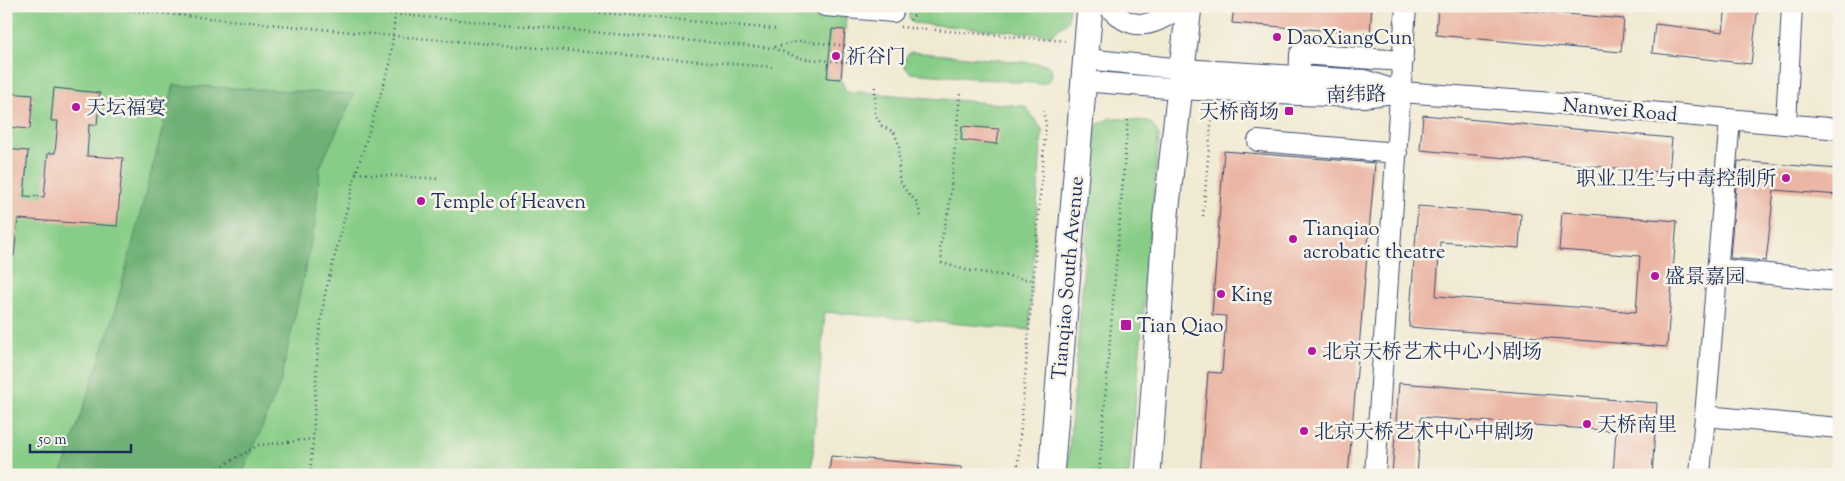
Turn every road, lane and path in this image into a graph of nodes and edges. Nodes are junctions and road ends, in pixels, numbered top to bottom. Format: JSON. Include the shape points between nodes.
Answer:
{"nodes":[{"id":1,"x":84,"y":6,"type":"edge"},
{"id":2,"x":300,"y":6,"type":"edge"},
{"id":3,"x":530,"y":6,"type":"edge"},
{"id":4,"x":826,"y":6,"type":"edge"},
{"id":5,"x":923,"y":6,"type":"edge"},
{"id":6,"x":1090,"y":6,"type":"edge"},
{"id":7,"x":1108,"y":6,"type":"edge"},
{"id":8,"x":1180,"y":6,"type":"edge"},
{"id":9,"x":1189,"y":6,"type":"edge"},
{"id":10,"x":1406,"y":6,"type":"edge"},
{"id":11,"x":1792,"y":6,"type":"edge"},
{"id":12,"x":395,"y":15,"type":"junction"},
{"id":13,"x":897,"y":16,"type":"edge"},
{"id":14,"x":775,"y":29,"type":"dead end"},
{"id":15,"x":393,"y":36,"type":"junction"},
{"id":16,"x":1065,"y":40,"type":"dead end"},
{"id":17,"x":774,"y":48,"type":"junction"},
{"id":18,"x":1403,"y":61,"type":"junction"},
{"id":19,"x":772,"y":67,"type":"dead end"},
{"id":20,"x":1084,"y":70,"type":"junction"},
{"id":21,"x":1181,"y":79,"type":"junction"},
{"id":22,"x":1299,"y":86,"type":"junction"},
{"id":23,"x":875,"y":87,"type":"dead end"},
{"id":24,"x":1401,"y":92,"type":"junction"},
{"id":25,"x":960,"y":94,"type":"dead end"},
{"id":26,"x":1043,"y":111,"type":"dead end"},
{"id":27,"x":1212,"y":113,"type":"dead end"},
{"id":28,"x":1128,"y":117,"type":"dead end"},
{"id":29,"x":1730,"y":119,"type":"junction"},
{"id":30,"x":1786,"y":124,"type":"junction"},
{"id":31,"x":1839,"y":128,"type":"edge"},
{"id":32,"x":1258,"y":141,"type":"dead end"},
{"id":33,"x":1397,"y":153,"type":"junction"},
{"id":34,"x":356,"y":173,"type":"junction"},
{"id":35,"x":439,"y":179,"type":"dead end"},
{"id":36,"x":921,"y":216,"type":"dead end"},
{"id":37,"x":1203,"y":216,"type":"dead end"},
{"id":38,"x":1718,"y":269,"type":"junction"},
{"id":39,"x":1034,"y":280,"type":"junction"},
{"id":40,"x":1839,"y":281,"type":"edge"},
{"id":41,"x":1705,"y":416,"type":"junction"},
{"id":42,"x":1839,"y":428,"type":"edge"},
{"id":43,"x":313,"y":439,"type":"junction"},
{"id":44,"x":206,"y":475,"type":"edge"},
{"id":45,"x":310,"y":475,"type":"edge"},
{"id":46,"x":1017,"y":475,"type":"edge"},
{"id":47,"x":1051,"y":475,"type":"edge"},
{"id":48,"x":1099,"y":475,"type":"edge"},
{"id":49,"x":1148,"y":475,"type":"edge"},
{"id":50,"x":1376,"y":475,"type":"edge"},
{"id":51,"x":1700,"y":475,"type":"edge"}],
"edges":[{"from":1,"to":15,"type":"path"},
{"from":2,"to":12,"type":"path"},
{"from":3,"to":14,"type":"path"},
{"from":4,"to":13,"type":"street"},
{"from":5,"to":13,"type":"path"},
{"from":6,"to":20,"type":"main road","name":"Tianqiao South Avenue"},
{"from":7,"to":8,"type":"street","via":[[1120,18],[1138,25],[1158,20]]},
{"from":9,"to":21,"type":"main road"},
{"from":10,"to":18,"type":"street"},
{"from":11,"to":30,"type":"street"},
{"from":12,"to":15,"type":"path"},
{"from":12,"to":17,"type":"path"},
{"from":13,"to":16,"type":"path"},
{"from":15,"to":19,"type":"path"},
{"from":15,"to":34,"type":"path","via":[[390,64]]},
{"from":17,"to":17,"type":"path","via":[[799,58],[848,62],[877,55],[849,46],[800,41]]},
{"from":18,"to":22,"type":"street","via":[[1300,54]]},
{"from":18,"to":24,"type":"street"},
{"from":20,"to":21,"type":"street","name":"南纬路"},
{"from":20,"to":47,"type":"main road","name":"Tianqiao South Avenue"},
{"from":21,"to":22,"type":"street","name":"南纬路"},
{"from":21,"to":49,"type":"main road","via":[[1166,214]]},
{"from":22,"to":24,"type":"street","name":"南纬路","via":[[1364,80]]},
{"from":23,"to":36,"type":"path","via":[[875,114],[882,126],[894,132],[899,144],[899,179],[916,201]]},
{"from":24,"to":29,"type":"street","name":"Nanwei Road"},
{"from":24,"to":33,"type":"street"},
{"from":25,"to":39,"type":"path","via":[[949,208],[940,246],[942,263],[966,270]]},
{"from":26,"to":39,"type":"path","via":[[1046,124]]},
{"from":27,"to":37,"type":"path"},
{"from":28,"to":48,"type":"path"},
{"from":29,"to":30,"type":"street","name":"Nanwei Road"},
{"from":29,"to":38,"type":"street"},
{"from":30,"to":31,"type":"street","name":"Nanwei Road"},
{"from":32,"to":33,"type":"street"},
{"from":33,"to":50,"type":"street"},
{"from":34,"to":35,"type":"path"},
{"from":34,"to":43,"type":"path","via":[[325,294],[318,343]]},
{"from":38,"to":40,"type":"street"},
{"from":38,"to":41,"type":"street"},
{"from":39,"to":46,"type":"path"},
{"from":41,"to":42,"type":"street"},
{"from":41,"to":51,"type":"street"},
{"from":43,"to":44,"type":"path","via":[[259,445]]},
{"from":43,"to":45,"type":"path"}]}
